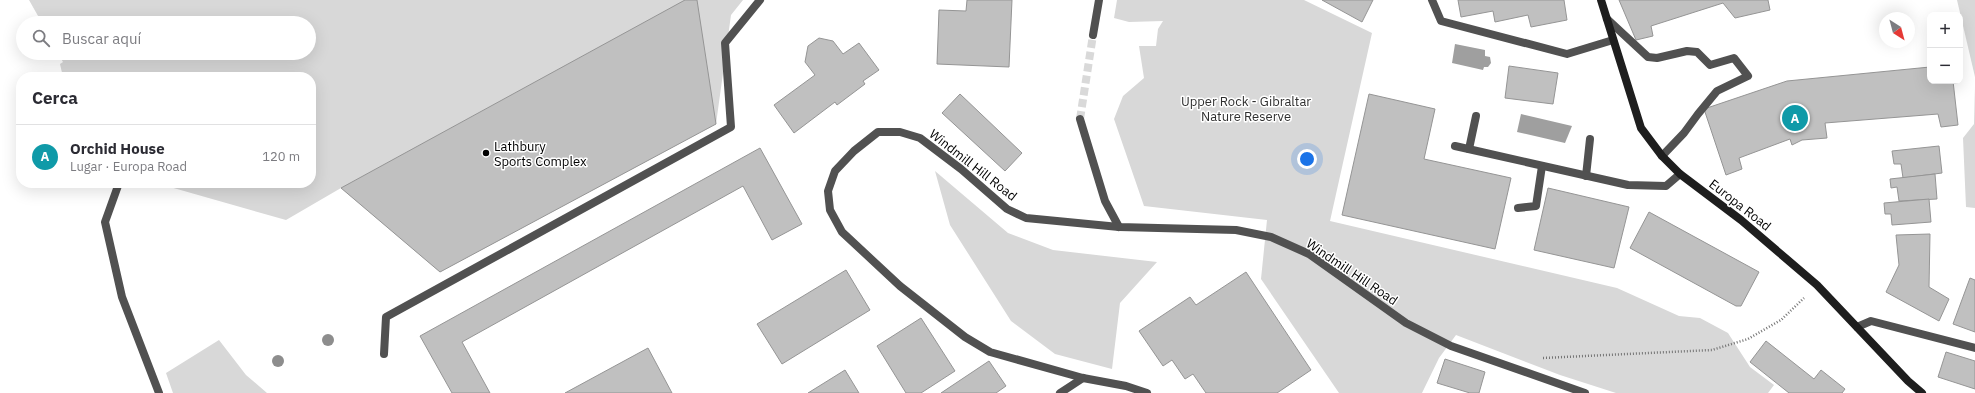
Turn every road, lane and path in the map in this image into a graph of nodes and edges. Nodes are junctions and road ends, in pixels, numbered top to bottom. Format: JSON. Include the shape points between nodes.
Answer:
{"nodes":[{"id":1,"x":760,"y":0,"type":"edge"},
{"id":2,"x":1100,"y":0,"type":"edge"},
{"id":3,"x":1432,"y":0,"type":"edge"},
{"id":4,"x":1601,"y":0,"type":"edge"},
{"id":5,"x":1607,"y":20,"type":"junction"},
{"id":6,"x":1093,"y":35,"type":"tunnel mouth"},
{"id":7,"x":1613,"y":40,"type":"junction"},
{"id":8,"x":1476,"y":116,"type":"dead end"},
{"id":9,"x":1080,"y":119,"type":"tunnel mouth"},
{"id":10,"x":1590,"y":139,"type":"dead end"},
{"id":11,"x":1455,"y":146,"type":"dead end"},
{"id":12,"x":1469,"y":149,"type":"junction"},
{"id":13,"x":1662,"y":156,"type":"junction"},
{"id":14,"x":1542,"y":166,"type":"junction"},
{"id":15,"x":1680,"y":174,"type":"junction"},
{"id":16,"x":1586,"y":176,"type":"junction"},
{"id":17,"x":117,"y":188,"type":"edge"},
{"id":18,"x":1518,"y":208,"type":"dead end"},
{"id":19,"x":1119,"y":227,"type":"junction"},
{"id":20,"x":1818,"y":285,"type":"junction"},
{"id":21,"x":1857,"y":327,"type":"junction"},
{"id":22,"x":1975,"y":348,"type":"edge"},
{"id":23,"x":384,"y":354,"type":"dead end"},
{"id":24,"x":1515,"y":368,"type":"junction"},
{"id":25,"x":1083,"y":378,"type":"junction"},
{"id":26,"x":160,"y":393,"type":"edge"},
{"id":27,"x":1060,"y":393,"type":"edge"},
{"id":28,"x":1147,"y":393,"type":"edge"},
{"id":29,"x":1585,"y":393,"type":"edge"},
{"id":30,"x":1922,"y":393,"type":"edge"}],
"edges":[{"from":1,"to":23,"type":"street","via":[[725,43],[731,127],[386,318]]},
{"from":2,"to":6,"type":"street"},
{"from":3,"to":7,"type":"street","via":[[1441,21],[1567,54]]},
{"from":4,"to":5,"type":"main road","name":"Europa Road"},
{"from":5,"to":7,"type":"main road","name":"Europa Road"},
{"from":5,"to":13,"type":"street","via":[[1648,57],[1657,58],[1687,51],[1697,52],[1710,65],[1734,58],[1748,76],[1717,91]]},
{"from":7,"to":13,"type":"main road","name":"Europa Road","via":[[1642,128]]},
{"from":8,"to":12,"type":"street"},
{"from":9,"to":19,"type":"street","via":[[1105,201]]},
{"from":10,"to":16,"type":"street"},
{"from":11,"to":12,"type":"street"},
{"from":12,"to":14,"type":"street"},
{"from":13,"to":15,"type":"main road","name":"Europa Road"},
{"from":14,"to":16,"type":"street"},
{"from":14,"to":18,"type":"street","via":[[1536,206]]},
{"from":15,"to":16,"type":"street","via":[[1671,183],[1659,187],[1628,185]]},
{"from":15,"to":20,"type":"main road","name":"Europa Road","via":[[1741,220]]},
{"from":17,"to":26,"type":"street","via":[[106,222],[122,297]]},
{"from":19,"to":24,"type":"street","name":"Windmill Hill Road","via":[[1236,230],[1271,237],[1309,254],[1406,323],[1452,346]]},
{"from":19,"to":25,"type":"street","name":"Windmill Hill Road","via":[[1026,218],[1007,209],[920,138],[900,132],[878,132],[854,151],[835,171],[828,191],[830,210],[842,232],[900,286],[965,337],[990,352]]},
{"from":20,"to":21,"type":"main road","name":"Europa Road"},
{"from":20,"to":24,"type":"path","via":[[1781,320],[1748,339],[1712,350],[1541,358]]},
{"from":21,"to":22,"type":"street","via":[[1871,321]]},
{"from":21,"to":30,"type":"main road","name":"Europa Road"},
{"from":24,"to":29,"type":"street","name":"Windmill Hill Road"},
{"from":25,"to":27,"type":"street"},
{"from":25,"to":28,"type":"street","name":"Windmill Hill Road","via":[[1126,386]]}]}
